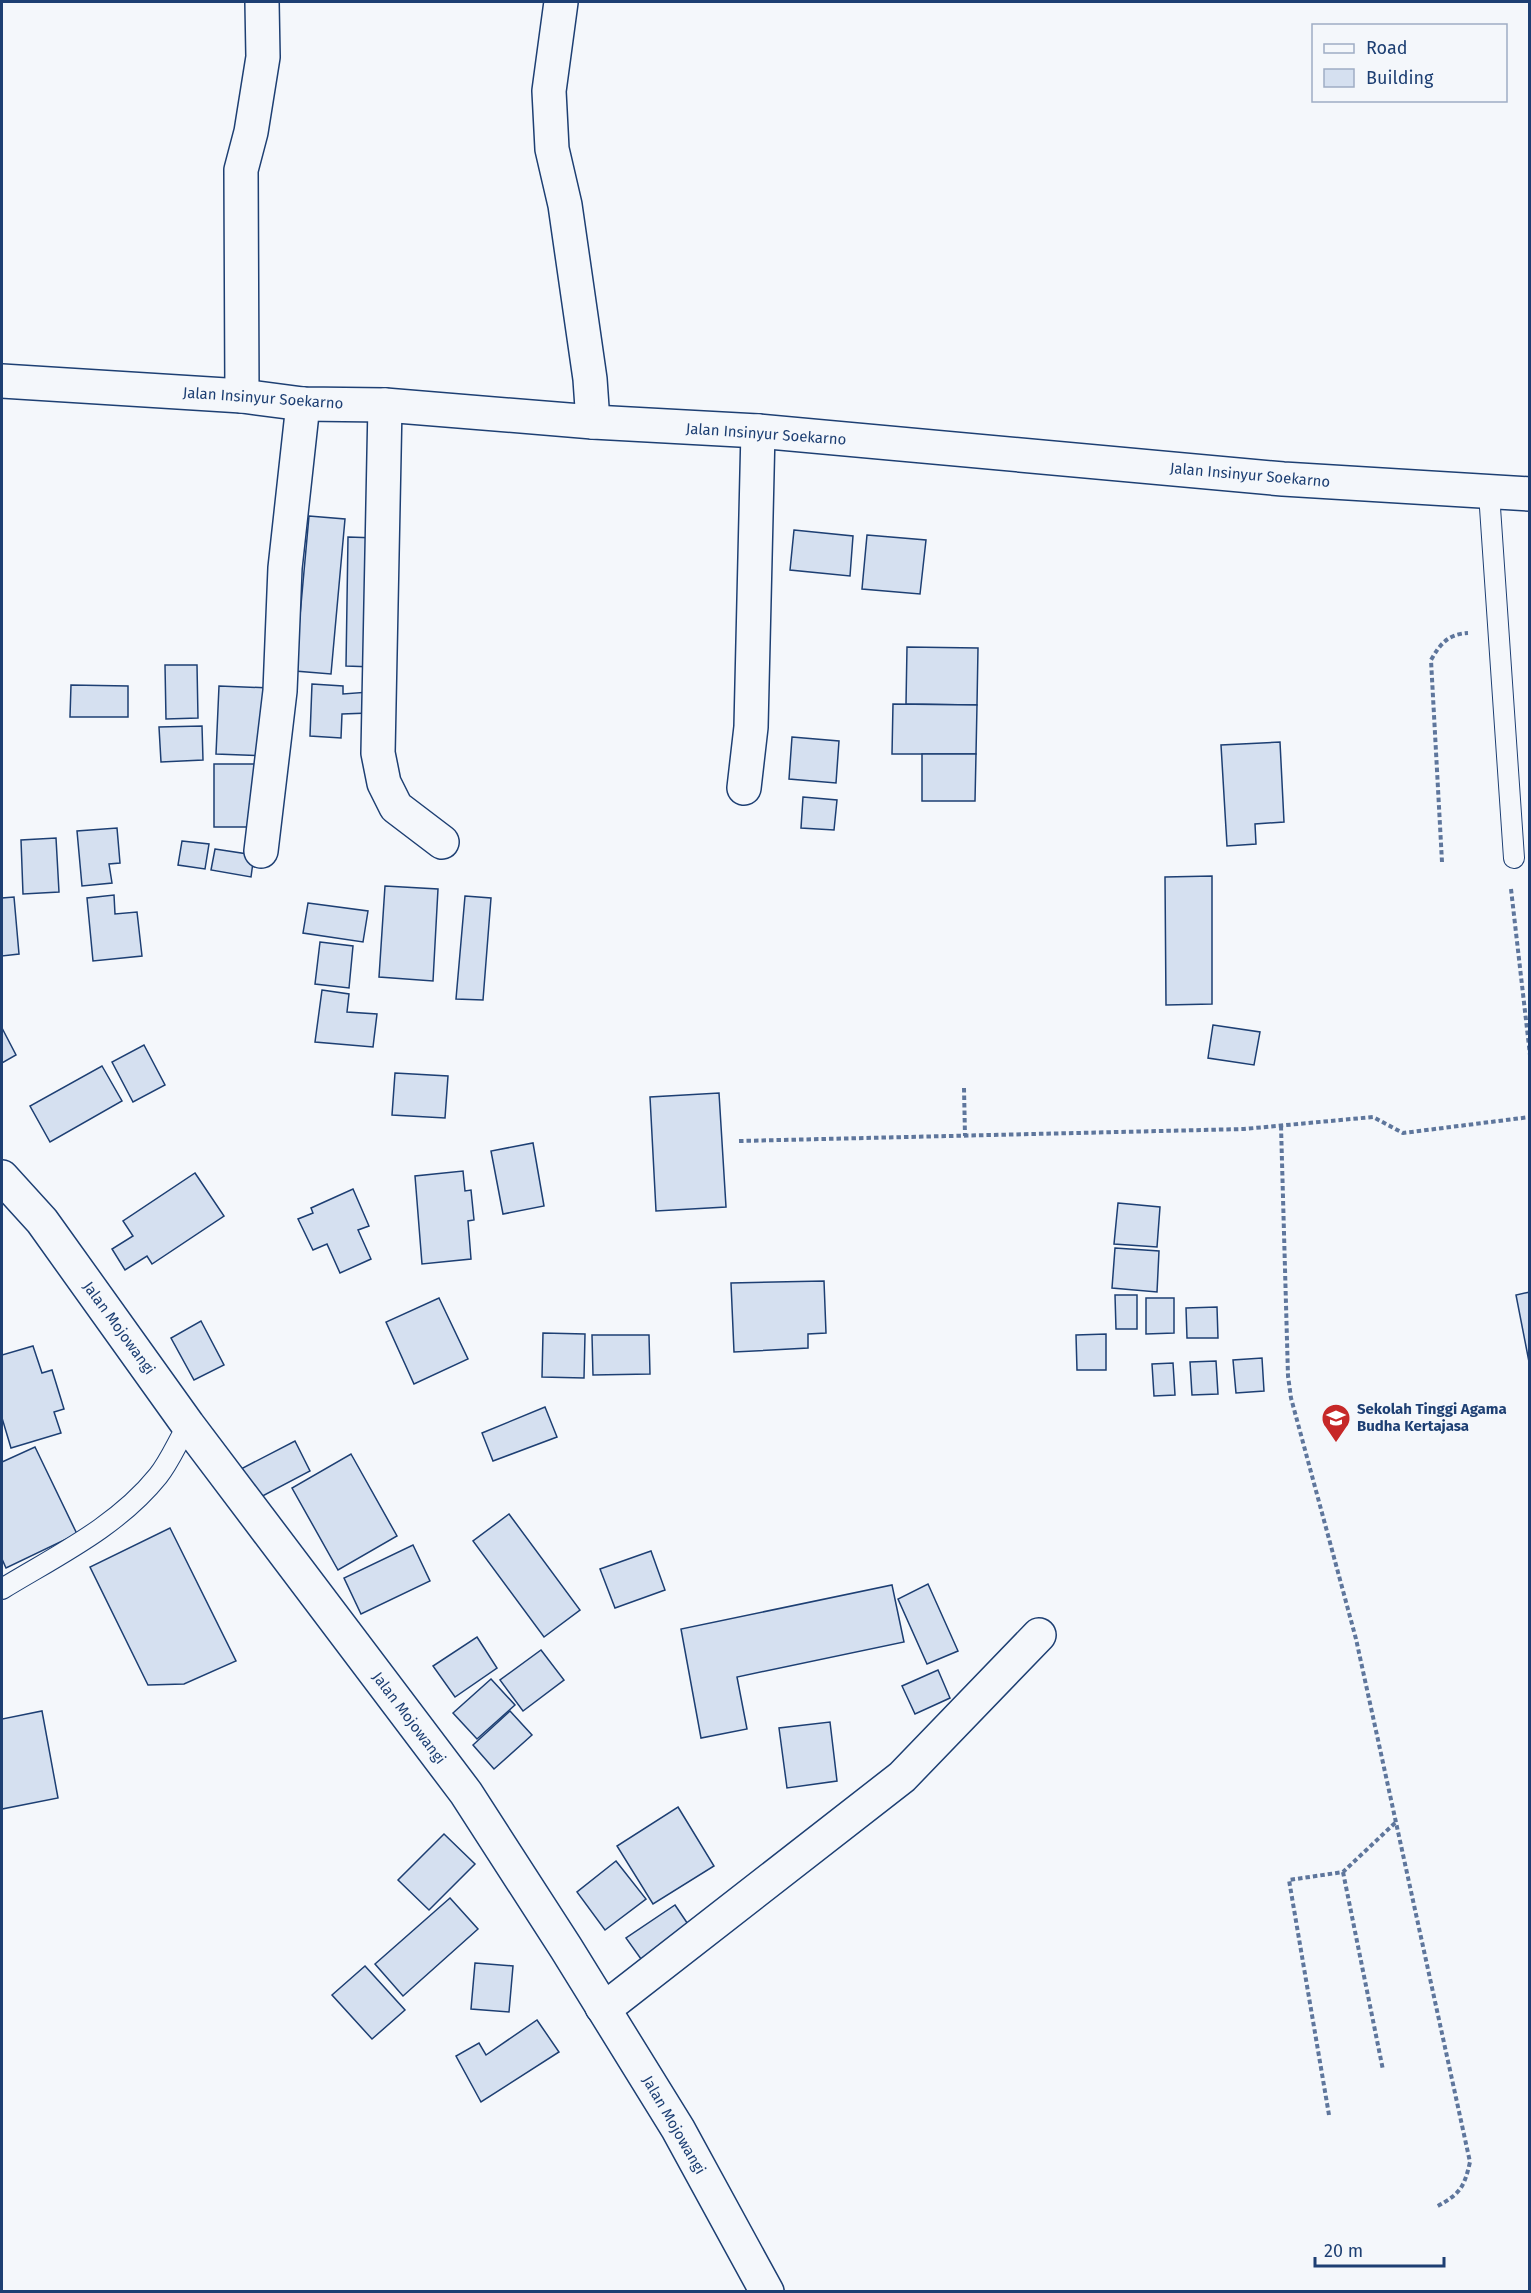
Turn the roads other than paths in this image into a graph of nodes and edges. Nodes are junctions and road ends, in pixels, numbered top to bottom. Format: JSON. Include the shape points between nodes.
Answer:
{"nodes":[{"id":1,"x":262,"y":2,"type":"edge"},
{"id":2,"x":561,"y":2,"type":"edge"},
{"id":3,"x":2,"y":381,"type":"edge"},
{"id":4,"x":242,"y":396,"type":"junction"},
{"id":5,"x":303,"y":404,"type":"junction"},
{"id":6,"x":386,"y":405,"type":"junction"},
{"id":7,"x":593,"y":422,"type":"junction"},
{"id":8,"x":758,"y":431,"type":"junction"},
{"id":9,"x":1489,"y":493,"type":"junction"},
{"id":10,"x":1530,"y":494,"type":"edge"},
{"id":11,"x":744,"y":788,"type":"dead end"},
{"id":12,"x":442,"y":842,"type":"dead end"},
{"id":13,"x":261,"y":851,"type":"dead end"},
{"id":14,"x":1514,"y":858,"type":"road end"},
{"id":15,"x":2,"y":1177,"type":"edge"},
{"id":16,"x":188,"y":1425,"type":"junction"},
{"id":17,"x":2,"y":1589,"type":"edge"},
{"id":18,"x":1040,"y":1635,"type":"dead end"},
{"id":19,"x":602,"y":2007,"type":"junction"},
{"id":20,"x":768,"y":2292,"type":"edge"}],
"edges":[{"from":1,"to":4,"type":"street","via":[[263,57],[242,170]]},
{"from":2,"to":7,"type":"street","via":[[549,91],[552,149],[565,206]]},
{"from":3,"to":4,"type":"street","name":"Jalan Insinyur Soekarno"},
{"from":4,"to":5,"type":"street","name":"Jalan Insinyur Soekarno"},
{"from":5,"to":6,"type":"street","name":"Jalan Insinyur Soekarno"},
{"from":5,"to":13,"type":"street","via":[[285,568],[280,691]]},
{"from":6,"to":7,"type":"street","name":"Jalan Insinyur Soekarno"},
{"from":6,"to":12,"type":"street","via":[[378,753],[384,783],[396,807]]},
{"from":7,"to":8,"type":"street","name":"Jalan Insinyur Soekarno"},
{"from":8,"to":9,"type":"street","name":"Jalan Insinyur Soekarno","via":[[1283,479]]},
{"from":8,"to":11,"type":"street","via":[[751,727]]},
{"from":9,"to":10,"type":"street","name":"Jalan Insinyur Soekarno"},
{"from":9,"to":14,"type":"lane"},
{"from":15,"to":16,"type":"street","name":"Jalan Mojowangi","via":[[42,1221]]},
{"from":16,"to":17,"type":"lane","via":[[159,1475],[108,1524]]},
{"from":16,"to":19,"type":"street","name":"Jalan Mojowangi","via":[[466,1793]]},
{"from":18,"to":19,"type":"street","via":[[902,1778]]},
{"from":19,"to":20,"type":"street","name":"Jalan Mojowangi","via":[[678,2129]]}]}
